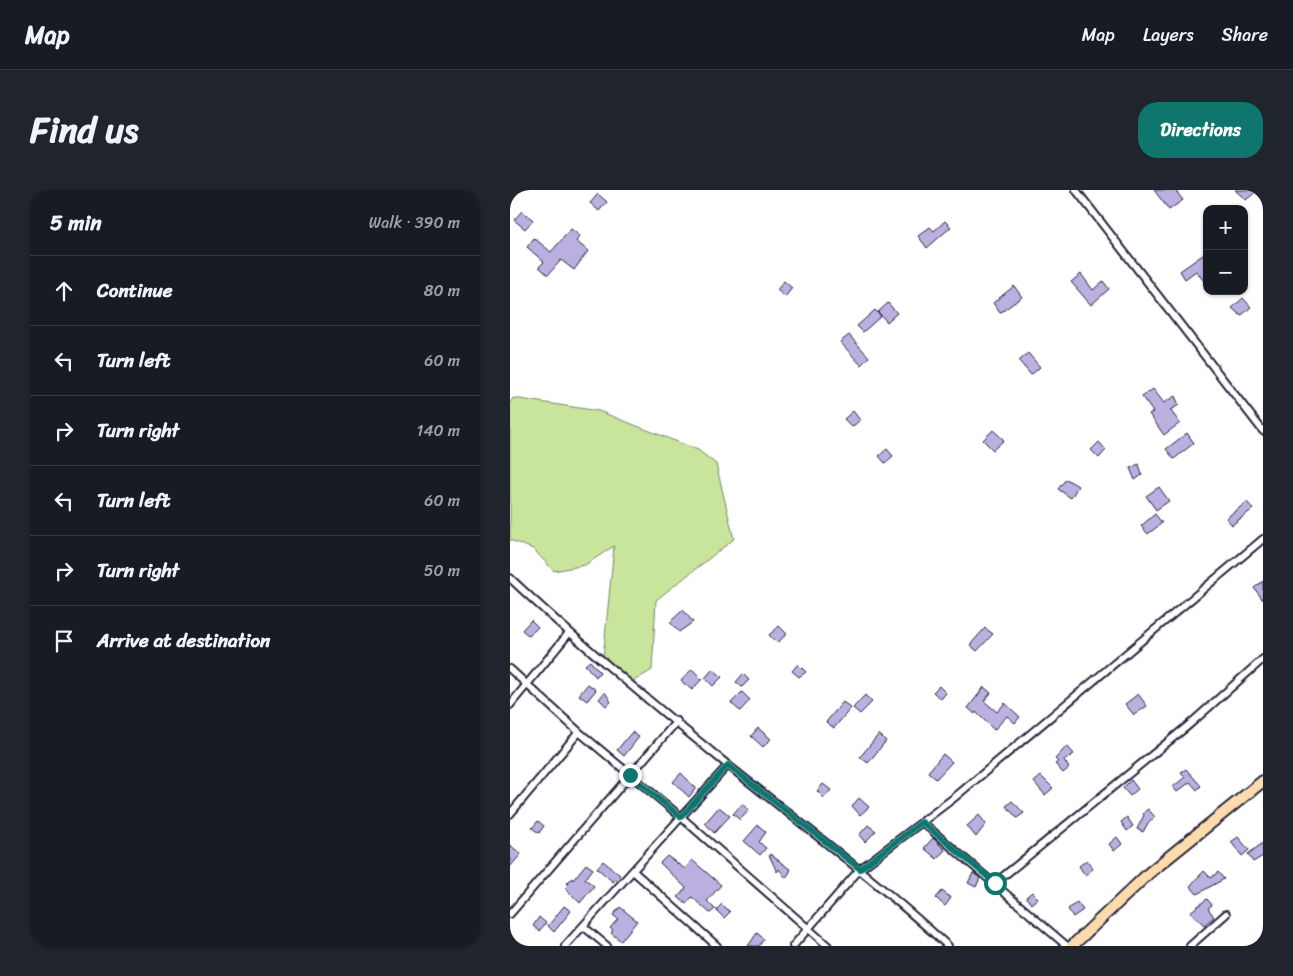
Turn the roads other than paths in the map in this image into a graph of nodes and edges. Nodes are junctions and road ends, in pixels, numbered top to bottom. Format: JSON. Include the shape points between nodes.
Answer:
{"nodes":[{"id":1,"x":1076,"y":190,"type":"edge"},
{"id":2,"x":1263,"y":431,"type":"edge"},
{"id":3,"x":1263,"y":539,"type":"edge"},
{"id":4,"x":510,"y":578,"type":"edge"},
{"id":5,"x":569,"y":633,"type":"junction"},
{"id":6,"x":1263,"y":659,"type":"edge"},
{"id":7,"x":510,"y":669,"type":"edge"},
{"id":8,"x":527,"y":684,"type":"junction"},
{"id":9,"x":510,"y":705,"type":"edge"},
{"id":10,"x":677,"y":721,"type":"junction"},
{"id":11,"x":579,"y":732,"type":"junction"},
{"id":12,"x":728,"y":765,"type":"junction"},
{"id":13,"x":630,"y":775,"type":"junction"},
{"id":14,"x":1263,"y":781,"type":"edge"},
{"id":15,"x":510,"y":814,"type":"edge"},
{"id":16,"x":681,"y":817,"type":"junction"},
{"id":17,"x":922,"y":822,"type":"junction"},
{"id":18,"x":860,"y":869,"type":"junction"},
{"id":19,"x":633,"y":870,"type":"junction"},
{"id":20,"x":995,"y":883,"type":"junction"},
{"id":21,"x":510,"y":914,"type":"edge"},
{"id":22,"x":1226,"y":914,"type":"dead end"},
{"id":23,"x":583,"y":926,"type":"junction"},
{"id":24,"x":808,"y":928,"type":"junction"},
{"id":25,"x":946,"y":945,"type":"edge"},
{"id":26,"x":565,"y":946,"type":"edge"},
{"id":27,"x":607,"y":946,"type":"edge"},
{"id":28,"x":717,"y":946,"type":"edge"},
{"id":29,"x":793,"y":946,"type":"edge"},
{"id":30,"x":828,"y":946,"type":"edge"},
{"id":31,"x":1067,"y":946,"type":"edge"},
{"id":32,"x":1072,"y":946,"type":"edge"},
{"id":33,"x":1190,"y":946,"type":"edge"}],
"edges":[{"from":1,"to":2,"type":"street"},
{"from":3,"to":17,"type":"street"},
{"from":4,"to":5,"type":"street"},
{"from":5,"to":8,"type":"street"},
{"from":5,"to":10,"type":"street"},
{"from":6,"to":20,"type":"street","via":[[1190,724]]},
{"from":7,"to":8,"type":"street"},
{"from":8,"to":9,"type":"street"},
{"from":8,"to":11,"type":"street"},
{"from":10,"to":12,"type":"street"},
{"from":10,"to":13,"type":"street"},
{"from":11,"to":13,"type":"street"},
{"from":11,"to":15,"type":"street"},
{"from":12,"to":16,"type":"street"},
{"from":12,"to":18,"type":"street"},
{"from":13,"to":16,"type":"street"},
{"from":13,"to":21,"type":"street"},
{"from":14,"to":32,"type":"main road","via":[[1149,873]]},
{"from":16,"to":19,"type":"street"},
{"from":16,"to":24,"type":"street"},
{"from":17,"to":18,"type":"street"},
{"from":17,"to":20,"type":"street"},
{"from":18,"to":24,"type":"street"},
{"from":18,"to":25,"type":"street"},
{"from":19,"to":23,"type":"street"},
{"from":19,"to":28,"type":"street"},
{"from":20,"to":31,"type":"street"},
{"from":22,"to":33,"type":"street"},
{"from":23,"to":26,"type":"street"},
{"from":23,"to":27,"type":"street"},
{"from":24,"to":29,"type":"street"},
{"from":24,"to":30,"type":"street"}]}
